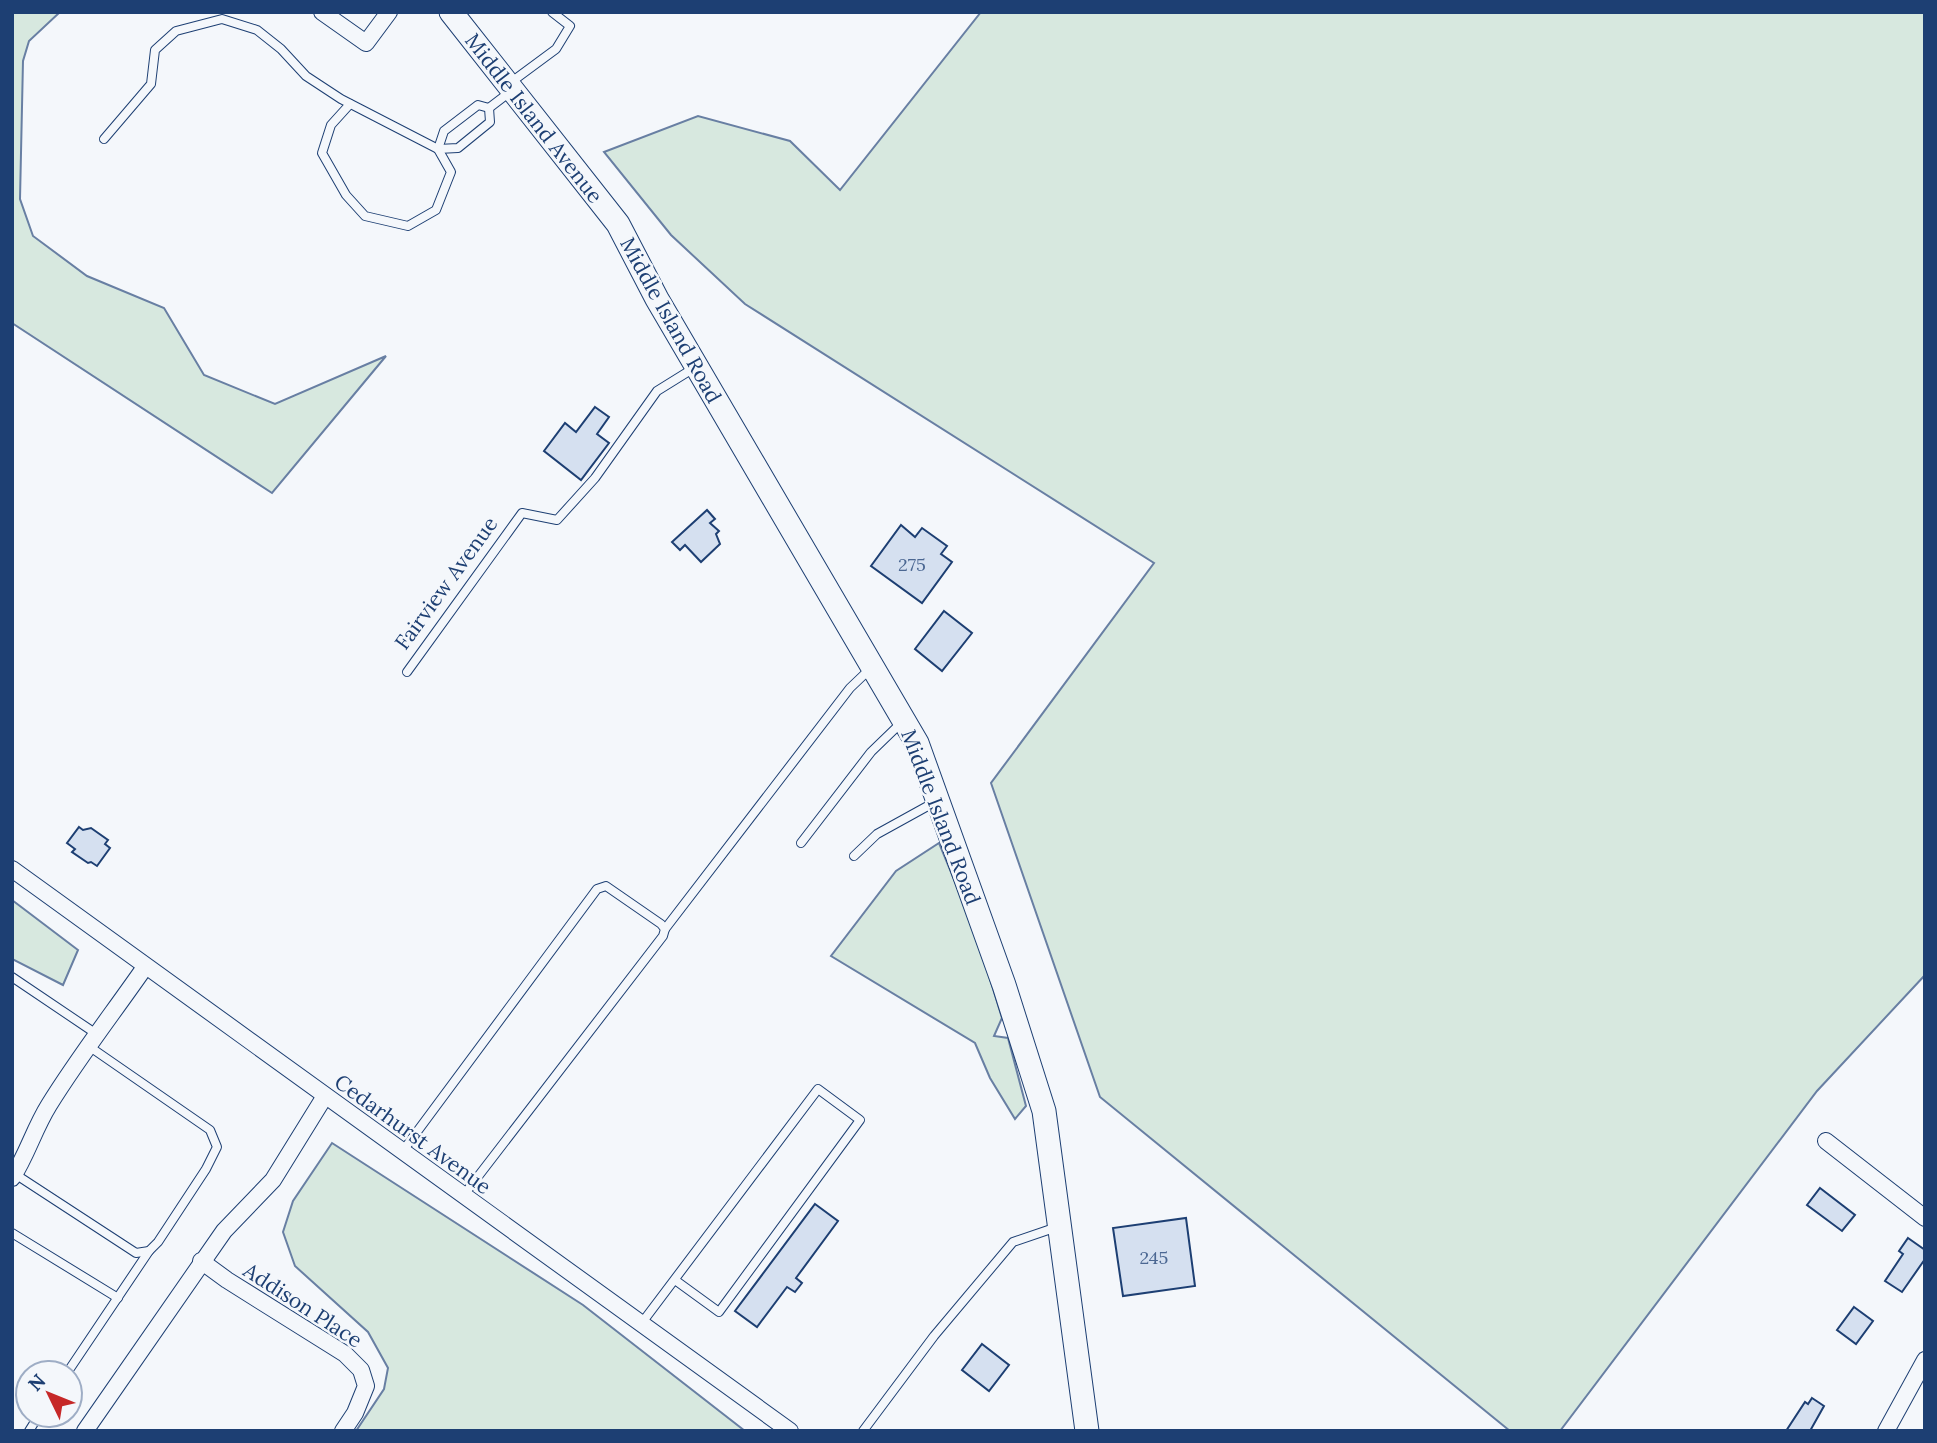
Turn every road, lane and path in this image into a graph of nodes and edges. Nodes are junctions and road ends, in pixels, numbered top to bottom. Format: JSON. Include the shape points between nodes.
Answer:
{"nodes":[{"id":1,"x":322,"y":12,"type":"edge"},
{"id":2,"x":389,"y":12,"type":"edge"},
{"id":3,"x":552,"y":12,"type":"edge"},
{"id":4,"x":453,"y":13,"type":"edge"},
{"id":5,"x":510,"y":88,"type":"junction"},
{"id":6,"x":351,"y":104,"type":"junction"},
{"id":7,"x":489,"y":108,"type":"junction"},
{"id":8,"x":104,"y":139,"type":"dead end"},
{"id":9,"x":438,"y":149,"type":"junction"},
{"id":10,"x":618,"y":224,"type":"joint"},
{"id":11,"x":697,"y":366,"type":"junction"},
{"id":12,"x":873,"y":667,"type":"junction"},
{"id":13,"x":407,"y":672,"type":"dead end"},
{"id":14,"x":904,"y":720,"type":"junction"},
{"id":15,"x":938,"y":800,"type":"junction"},
{"id":16,"x":801,"y":843,"type":"dead end"},
{"id":17,"x":854,"y":856,"type":"dead end"},
{"id":18,"x":12,"y":869,"type":"edge"},
{"id":19,"x":665,"y":929,"type":"junction"},
{"id":20,"x":145,"y":967,"type":"junction"},
{"id":21,"x":12,"y":977,"type":"edge"},
{"id":22,"x":94,"y":1041,"type":"junction"},
{"id":23,"x":325,"y":1096,"type":"junction"},
{"id":24,"x":1826,"y":1141,"type":"dead end"},
{"id":25,"x":402,"y":1152,"type":"junction"},
{"id":26,"x":13,"y":1176,"type":"edge"},
{"id":27,"x":464,"y":1196,"type":"junction"},
{"id":28,"x":1925,"y":1218,"type":"edge"},
{"id":29,"x":1060,"y":1226,"type":"junction"},
{"id":30,"x":12,"y":1233,"type":"edge"},
{"id":31,"x":149,"y":1251,"type":"junction"},
{"id":32,"x":201,"y":1261,"type":"junction"},
{"id":33,"x":675,"y":1280,"type":"junction"},
{"id":34,"x":118,"y":1298,"type":"junction"},
{"id":35,"x":641,"y":1324,"type":"junction"},
{"id":36,"x":77,"y":1359,"type":"edge"},
{"id":37,"x":1925,"y":1360,"type":"edge"},
{"id":38,"x":85,"y":1431,"type":"edge"},
{"id":39,"x":343,"y":1431,"type":"edge"},
{"id":40,"x":790,"y":1431,"type":"edge"},
{"id":41,"x":863,"y":1431,"type":"edge"},
{"id":42,"x":1087,"y":1431,"type":"edge"},
{"id":43,"x":1886,"y":1431,"type":"edge"}],
"edges":[{"from":1,"to":2,"type":"street","via":[[366,43]]},
{"from":3,"to":5,"type":"lane","via":[[570,26],[556,49]]},
{"from":4,"to":5,"type":"street","name":"Middle Island Avenue"},
{"from":5,"to":7,"type":"lane"},
{"from":5,"to":10,"type":"street","name":"Middle Island Avenue"},
{"from":6,"to":8,"type":"lane","via":[[306,76],[257,30],[222,19],[176,31],[155,50],[151,85]]},
{"from":6,"to":9,"type":"lane"},
{"from":6,"to":9,"type":"lane","via":[[331,125],[322,153],[346,195],[365,216],[408,226],[436,210],[450,172]]},
{"from":7,"to":9,"type":"lane","via":[[478,104],[444,131]]},
{"from":7,"to":9,"type":"lane","via":[[490,122],[458,148]]},
{"from":10,"to":11,"type":"street","name":"Middle Island Road"},
{"from":11,"to":12,"type":"street","name":"Middle Island Road"},
{"from":11,"to":13,"type":"lane","name":"Fairview Avenue","via":[[657,391],[595,478],[556,520],[522,513]]},
{"from":12,"to":14,"type":"street","name":"Middle Island Road"},
{"from":12,"to":19,"type":"lane","via":[[842,699]]},
{"from":14,"to":15,"type":"street","name":"Middle Island Road"},
{"from":14,"to":16,"type":"lane","via":[[871,752]]},
{"from":15,"to":17,"type":"lane","via":[[877,834]]},
{"from":15,"to":29,"type":"street","name":"Middle Island Road","via":[[1044,1111]]},
{"from":18,"to":20,"type":"street","name":"Cedarhurst Avenue"},
{"from":19,"to":25,"type":"lane","via":[[606,886],[597,889]]},
{"from":19,"to":27,"type":"lane"},
{"from":20,"to":22,"type":"street"},
{"from":20,"to":23,"type":"street","name":"Cedarhurst Avenue"},
{"from":21,"to":22,"type":"lane"},
{"from":22,"to":26,"type":"street","via":[[48,1106]]},
{"from":22,"to":31,"type":"lane","via":[[211,1130],[217,1147]]},
{"from":23,"to":25,"type":"street","name":"Cedarhurst Avenue"},
{"from":23,"to":32,"type":"street","via":[[273,1180]]},
{"from":24,"to":28,"type":"street"},
{"from":25,"to":27,"type":"street","name":"Cedarhurst Avenue"},
{"from":26,"to":31,"type":"lane","via":[[136,1252]]},
{"from":27,"to":35,"type":"street","name":"Cedarhurst Avenue"},
{"from":29,"to":41,"type":"lane","via":[[1013,1242]]},
{"from":29,"to":42,"type":"street","name":"Middle Island Road"},
{"from":30,"to":34,"type":"lane"},
{"from":31,"to":34,"type":"lane"},
{"from":32,"to":38,"type":"street"},
{"from":32,"to":39,"type":"street","name":"Addison Place","via":[[345,1354],[361,1370],[366,1386]]},
{"from":33,"to":33,"type":"lane","via":[[818,1089],[860,1120],[719,1312]]},
{"from":33,"to":35,"type":"lane"},
{"from":34,"to":36,"type":"lane"},
{"from":35,"to":40,"type":"street","name":"Cedarhurst Avenue"},
{"from":37,"to":43,"type":"street"}]}
